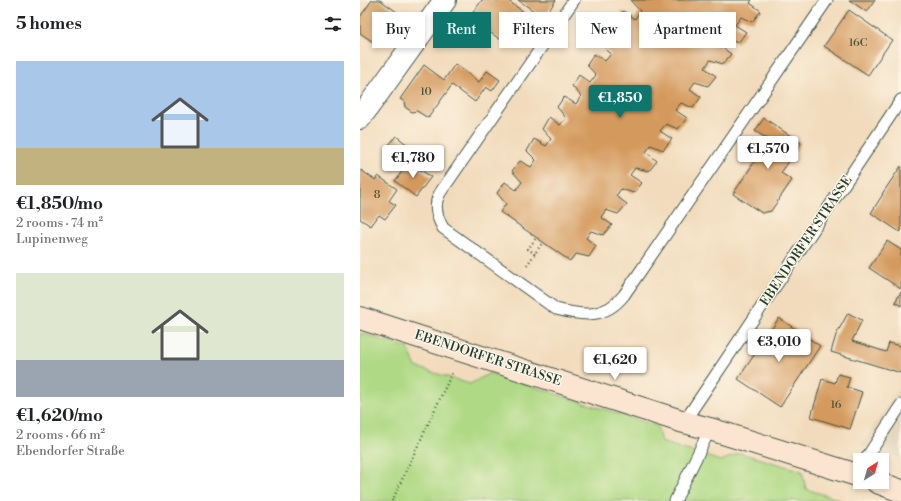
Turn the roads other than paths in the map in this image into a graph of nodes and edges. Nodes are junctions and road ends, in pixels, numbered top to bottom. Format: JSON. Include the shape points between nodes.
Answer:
{"nodes":[{"id":1,"x":445,"y":0,"type":"edge"},
{"id":2,"x":574,"y":0,"type":"edge"},
{"id":3,"x":827,"y":0,"type":"edge"},
{"id":4,"x":901,"y":100,"type":"edge"},
{"id":5,"x":360,"y":118,"type":"edge"},
{"id":6,"x":360,"y":318,"type":"edge"},
{"id":7,"x":901,"y":405,"type":"edge"},
{"id":8,"x":684,"y":422,"type":"junction"},
{"id":9,"x":710,"y":429,"type":"junction"},
{"id":10,"x":870,"y":453,"type":"edge"},
{"id":11,"x":853,"y":467,"type":"edge"},
{"id":12,"x":889,"y":486,"type":"edge"},
{"id":13,"x":901,"y":491,"type":"edge"},
{"id":14,"x":675,"y":501,"type":"edge"}],
"edges":[{"from":1,"to":5,"type":"street"},
{"from":2,"to":3,"type":"lane","via":[[447,183],[438,197],[437,208],[443,228],[556,309],[584,314],[598,313],[613,307],[624,295]]},
{"from":4,"to":8,"type":"lane","name":"EBENDORFER STRASSE"},
{"from":6,"to":8,"type":"street","name":"EBENDORFER STRASSE"},
{"from":7,"to":10,"type":"lane"},
{"from":8,"to":9,"type":"street","name":"EBENDORFER STRASSE"},
{"from":9,"to":11,"type":"street","name":"EBENDORFER STRASSE"},
{"from":9,"to":14,"type":"lane"},
{"from":12,"to":13,"type":"street"}]}
